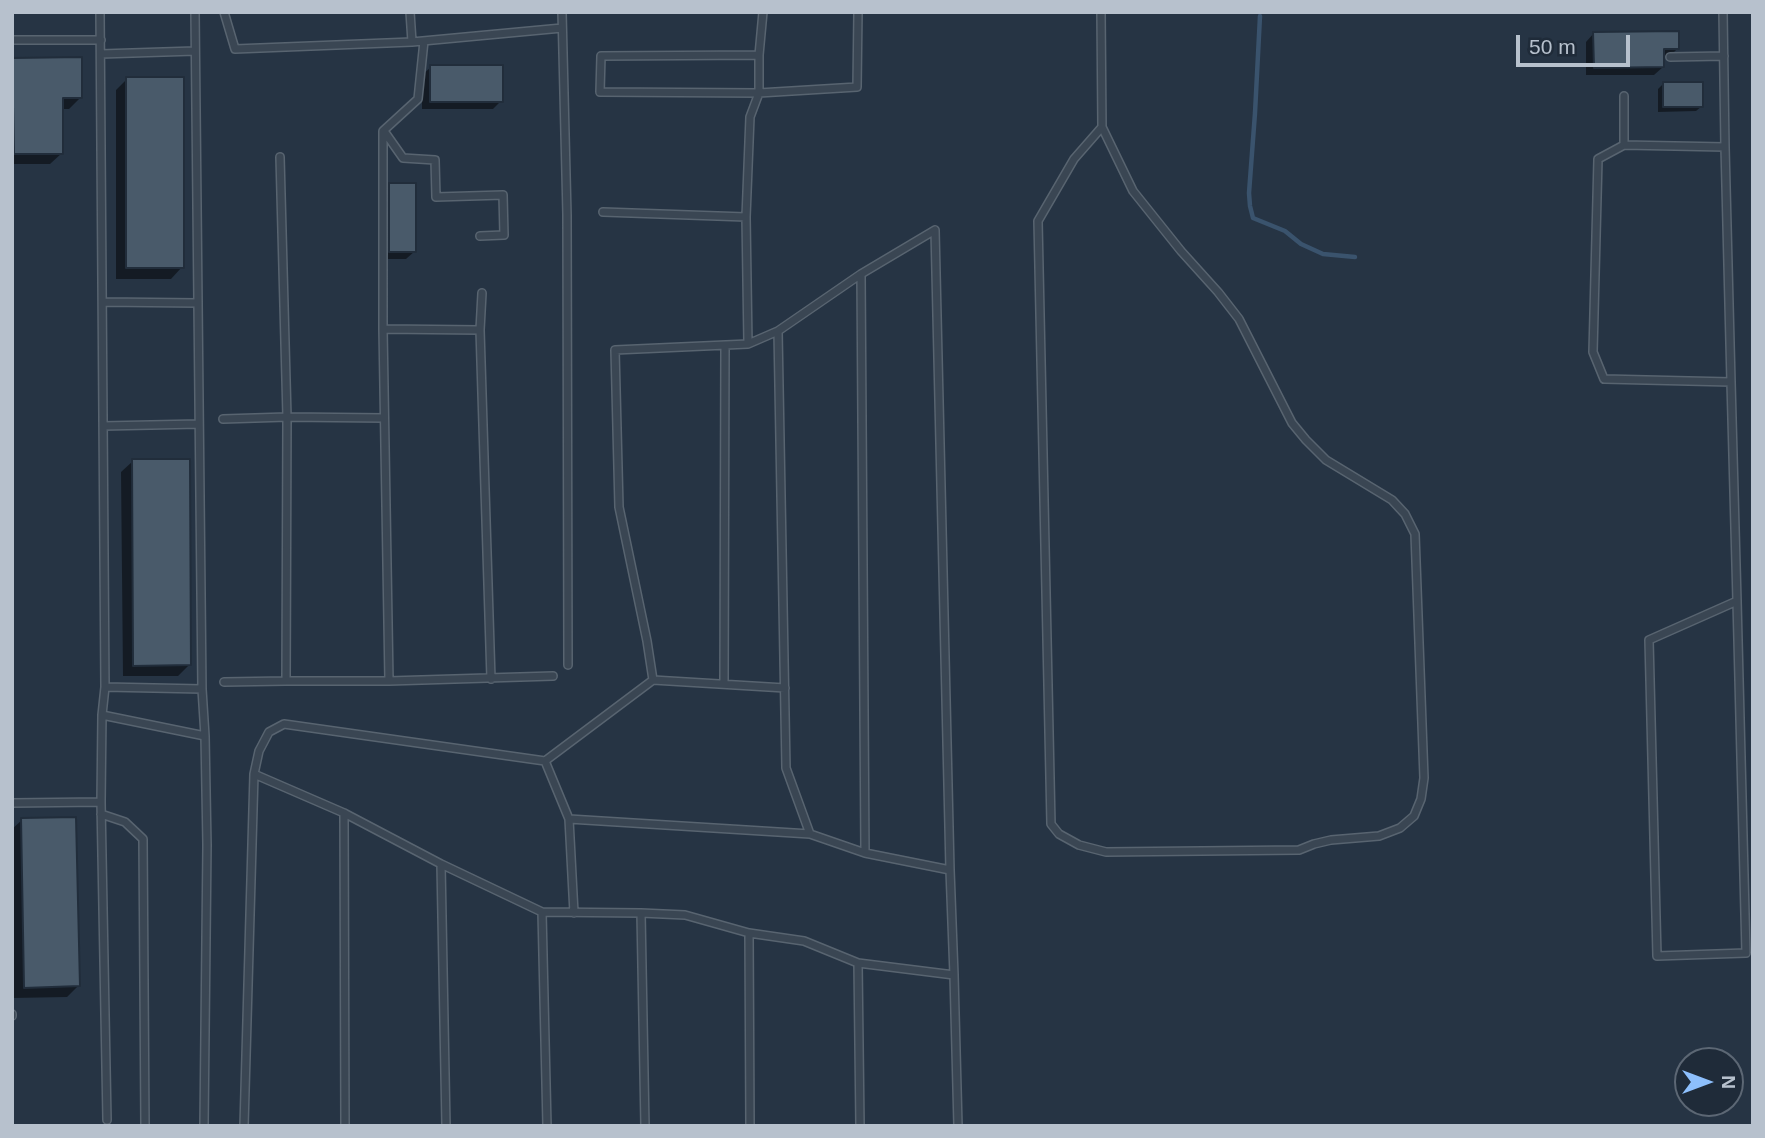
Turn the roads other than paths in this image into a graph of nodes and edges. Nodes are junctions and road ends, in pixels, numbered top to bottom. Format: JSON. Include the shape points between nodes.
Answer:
{"nodes":[{"id":1,"x":100,"y":12,"type":"edge"},
{"id":2,"x":195,"y":12,"type":"edge"},
{"id":3,"x":224,"y":12,"type":"edge"},
{"id":4,"x":410,"y":12,"type":"edge"},
{"id":5,"x":562,"y":12,"type":"edge"},
{"id":6,"x":763,"y":12,"type":"edge"},
{"id":7,"x":858,"y":12,"type":"edge"},
{"id":8,"x":1101,"y":12,"type":"edge"},
{"id":9,"x":1723,"y":12,"type":"edge"},
{"id":10,"x":562,"y":28,"type":"junction"},
{"id":11,"x":12,"y":40,"type":"edge"},
{"id":12,"x":101,"y":40,"type":"junction"},
{"id":13,"x":412,"y":41,"type":"junction"},
{"id":14,"x":424,"y":41,"type":"junction"},
{"id":15,"x":195,"y":51,"type":"junction"},
{"id":16,"x":101,"y":54,"type":"junction"},
{"id":17,"x":759,"y":55,"type":"junction"},
{"id":18,"x":1724,"y":56,"type":"junction"},
{"id":19,"x":1670,"y":57,"type":"dead end"},
{"id":20,"x":759,"y":93,"type":"junction"},
{"id":21,"x":1624,"y":96,"type":"dead end"},
{"id":22,"x":1102,"y":127,"type":"junction"},
{"id":23,"x":383,"y":131,"type":"junction"},
{"id":24,"x":1624,"y":145,"type":"junction"},
{"id":25,"x":1725,"y":147,"type":"junction"},
{"id":26,"x":280,"y":157,"type":"dead end"},
{"id":27,"x":603,"y":212,"type":"dead end"},
{"id":28,"x":746,"y":217,"type":"junction"},
{"id":29,"x":480,"y":236,"type":"dead end"},
{"id":30,"x":861,"y":274,"type":"junction"},
{"id":31,"x":482,"y":293,"type":"dead end"},
{"id":32,"x":103,"y":302,"type":"junction"},
{"id":33,"x":198,"y":303,"type":"junction"},
{"id":34,"x":383,"y":329,"type":"junction"},
{"id":35,"x":480,"y":330,"type":"junction"},
{"id":36,"x":778,"y":331,"type":"junction"},
{"id":37,"x":748,"y":344,"type":"junction"},
{"id":38,"x":725,"y":346,"type":"junction"},
{"id":39,"x":1731,"y":382,"type":"junction"},
{"id":40,"x":288,"y":417,"type":"junction"},
{"id":41,"x":384,"y":418,"type":"junction"},
{"id":42,"x":223,"y":419,"type":"dead end"},
{"id":43,"x":199,"y":424,"type":"junction"},
{"id":44,"x":103,"y":426,"type":"junction"},
{"id":45,"x":1737,"y":601,"type":"junction"},
{"id":46,"x":568,"y":665,"type":"dead end"},
{"id":47,"x":553,"y":676,"type":"dead end"},
{"id":48,"x":491,"y":679,"type":"junction"},
{"id":49,"x":653,"y":680,"type":"junction"},
{"id":50,"x":286,"y":681,"type":"junction"},
{"id":51,"x":388,"y":681,"type":"junction"},
{"id":52,"x":224,"y":682,"type":"dead end"},
{"id":53,"x":723,"y":684,"type":"junction"},
{"id":54,"x":105,"y":687,"type":"junction"},
{"id":55,"x":785,"y":688,"type":"junction"},
{"id":56,"x":202,"y":689,"type":"junction"},
{"id":57,"x":102,"y":715,"type":"junction"},
{"id":58,"x":205,"y":736,"type":"junction"},
{"id":59,"x":545,"y":761,"type":"junction"},
{"id":60,"x":254,"y":774,"type":"junction"},
{"id":61,"x":101,"y":802,"type":"junction"},
{"id":62,"x":12,"y":803,"type":"edge"},
{"id":63,"x":344,"y":813,"type":"junction"},
{"id":64,"x":102,"y":814,"type":"junction"},
{"id":65,"x":569,"y":819,"type":"junction"},
{"id":66,"x":810,"y":834,"type":"junction"},
{"id":67,"x":865,"y":853,"type":"junction"},
{"id":68,"x":441,"y":864,"type":"junction"},
{"id":69,"x":950,"y":870,"type":"junction"},
{"id":70,"x":542,"y":912,"type":"junction"},
{"id":71,"x":574,"y":913,"type":"junction"},
{"id":72,"x":641,"y":913,"type":"junction"},
{"id":73,"x":749,"y":933,"type":"junction"},
{"id":74,"x":858,"y":963,"type":"junction"},
{"id":75,"x":954,"y":975,"type":"junction"},
{"id":76,"x":107,"y":1120,"type":"dead end"},
{"id":77,"x":145,"y":1126,"type":"edge"},
{"id":78,"x":204,"y":1126,"type":"edge"},
{"id":79,"x":244,"y":1126,"type":"edge"},
{"id":80,"x":345,"y":1126,"type":"edge"},
{"id":81,"x":446,"y":1126,"type":"edge"},
{"id":82,"x":547,"y":1126,"type":"edge"},
{"id":83,"x":645,"y":1126,"type":"edge"},
{"id":84,"x":750,"y":1126,"type":"edge"},
{"id":85,"x":860,"y":1126,"type":"edge"},
{"id":86,"x":958,"y":1126,"type":"edge"}],
"edges":[{"from":1,"to":12,"type":"lane"},
{"from":2,"to":15,"type":"lane"},
{"from":3,"to":13,"type":"lane","via":[[235,49]]},
{"from":4,"to":13,"type":"lane"},
{"from":5,"to":10,"type":"lane"},
{"from":6,"to":17,"type":"lane"},
{"from":7,"to":20,"type":"lane","via":[[857,87]]},
{"from":8,"to":22,"type":"lane"},
{"from":9,"to":18,"type":"lane"},
{"from":10,"to":14,"type":"lane"},
{"from":10,"to":46,"type":"lane"},
{"from":11,"to":12,"type":"lane"},
{"from":12,"to":16,"type":"lane"},
{"from":13,"to":14,"type":"lane"},
{"from":14,"to":23,"type":"lane","via":[[418,99]]},
{"from":15,"to":16,"type":"lane"},
{"from":15,"to":33,"type":"lane"},
{"from":16,"to":32,"type":"lane"},
{"from":17,"to":20,"type":"lane"},
{"from":17,"to":20,"type":"lane","via":[[601,56],[600,92]]},
{"from":18,"to":19,"type":"lane"},
{"from":18,"to":25,"type":"lane"},
{"from":20,"to":28,"type":"lane","via":[[750,117]]},
{"from":21,"to":24,"type":"lane"},
{"from":22,"to":22,"type":"lane","via":[[1074,159],[1038,221],[1051,824],[1079,845],[1106,852],[1299,850],[1400,828],[1414,816],[1424,778],[1415,534],[1392,500],[1326,460],[1292,422],[1239,319],[1133,191]]},
{"from":23,"to":29,"type":"lane","via":[[403,158],[435,160],[436,197],[503,195],[504,235]]},
{"from":23,"to":34,"type":"lane"},
{"from":24,"to":25,"type":"lane"},
{"from":24,"to":39,"type":"lane","via":[[1598,159],[1593,352],[1604,379]]},
{"from":25,"to":39,"type":"lane"},
{"from":26,"to":40,"type":"lane"},
{"from":27,"to":28,"type":"lane"},
{"from":28,"to":37,"type":"lane"},
{"from":30,"to":36,"type":"lane"},
{"from":30,"to":67,"type":"lane"},
{"from":30,"to":69,"type":"lane","via":[[935,230]]},
{"from":31,"to":35,"type":"lane"},
{"from":32,"to":33,"type":"lane"},
{"from":32,"to":44,"type":"lane"},
{"from":33,"to":43,"type":"lane"},
{"from":34,"to":35,"type":"lane"},
{"from":34,"to":41,"type":"lane"},
{"from":35,"to":48,"type":"lane"},
{"from":36,"to":37,"type":"lane"},
{"from":36,"to":55,"type":"lane"},
{"from":37,"to":38,"type":"lane"},
{"from":38,"to":49,"type":"lane","via":[[615,350],[619,507]]},
{"from":38,"to":53,"type":"lane"},
{"from":39,"to":45,"type":"lane"},
{"from":40,"to":41,"type":"lane"},
{"from":40,"to":42,"type":"lane"},
{"from":40,"to":50,"type":"lane"},
{"from":41,"to":51,"type":"lane"},
{"from":43,"to":44,"type":"lane"},
{"from":43,"to":56,"type":"lane"},
{"from":44,"to":54,"type":"lane"},
{"from":45,"to":45,"type":"lane","via":[[1746,953],[1657,956],[1649,640]]},
{"from":47,"to":48,"type":"lane"},
{"from":48,"to":51,"type":"lane"},
{"from":49,"to":53,"type":"lane"},
{"from":49,"to":59,"type":"lane"},
{"from":50,"to":51,"type":"lane"},
{"from":50,"to":52,"type":"lane"},
{"from":53,"to":55,"type":"lane"},
{"from":54,"to":56,"type":"lane"},
{"from":54,"to":57,"type":"lane"},
{"from":55,"to":66,"type":"lane","via":[[786,768]]},
{"from":56,"to":58,"type":"lane"},
{"from":57,"to":58,"type":"lane"},
{"from":57,"to":61,"type":"lane"},
{"from":58,"to":78,"type":"lane"},
{"from":59,"to":60,"type":"lane","via":[[284,724],[269,732]]},
{"from":59,"to":65,"type":"lane"},
{"from":60,"to":63,"type":"lane"},
{"from":60,"to":79,"type":"lane"},
{"from":61,"to":62,"type":"lane"},
{"from":61,"to":64,"type":"lane"},
{"from":63,"to":68,"type":"lane"},
{"from":63,"to":80,"type":"lane"},
{"from":64,"to":76,"type":"lane"},
{"from":64,"to":77,"type":"lane","via":[[125,822],[143,839]]},
{"from":65,"to":66,"type":"lane"},
{"from":65,"to":71,"type":"lane"},
{"from":66,"to":67,"type":"lane"},
{"from":67,"to":69,"type":"lane"},
{"from":68,"to":70,"type":"lane"},
{"from":68,"to":81,"type":"lane"},
{"from":69,"to":75,"type":"lane"},
{"from":70,"to":71,"type":"lane"},
{"from":70,"to":82,"type":"lane"},
{"from":71,"to":72,"type":"lane"},
{"from":72,"to":73,"type":"lane","via":[[685,915]]},
{"from":72,"to":83,"type":"lane"},
{"from":73,"to":74,"type":"lane","via":[[804,941]]},
{"from":73,"to":84,"type":"lane"},
{"from":74,"to":75,"type":"lane"},
{"from":74,"to":85,"type":"lane"},
{"from":75,"to":86,"type":"lane"}]}
